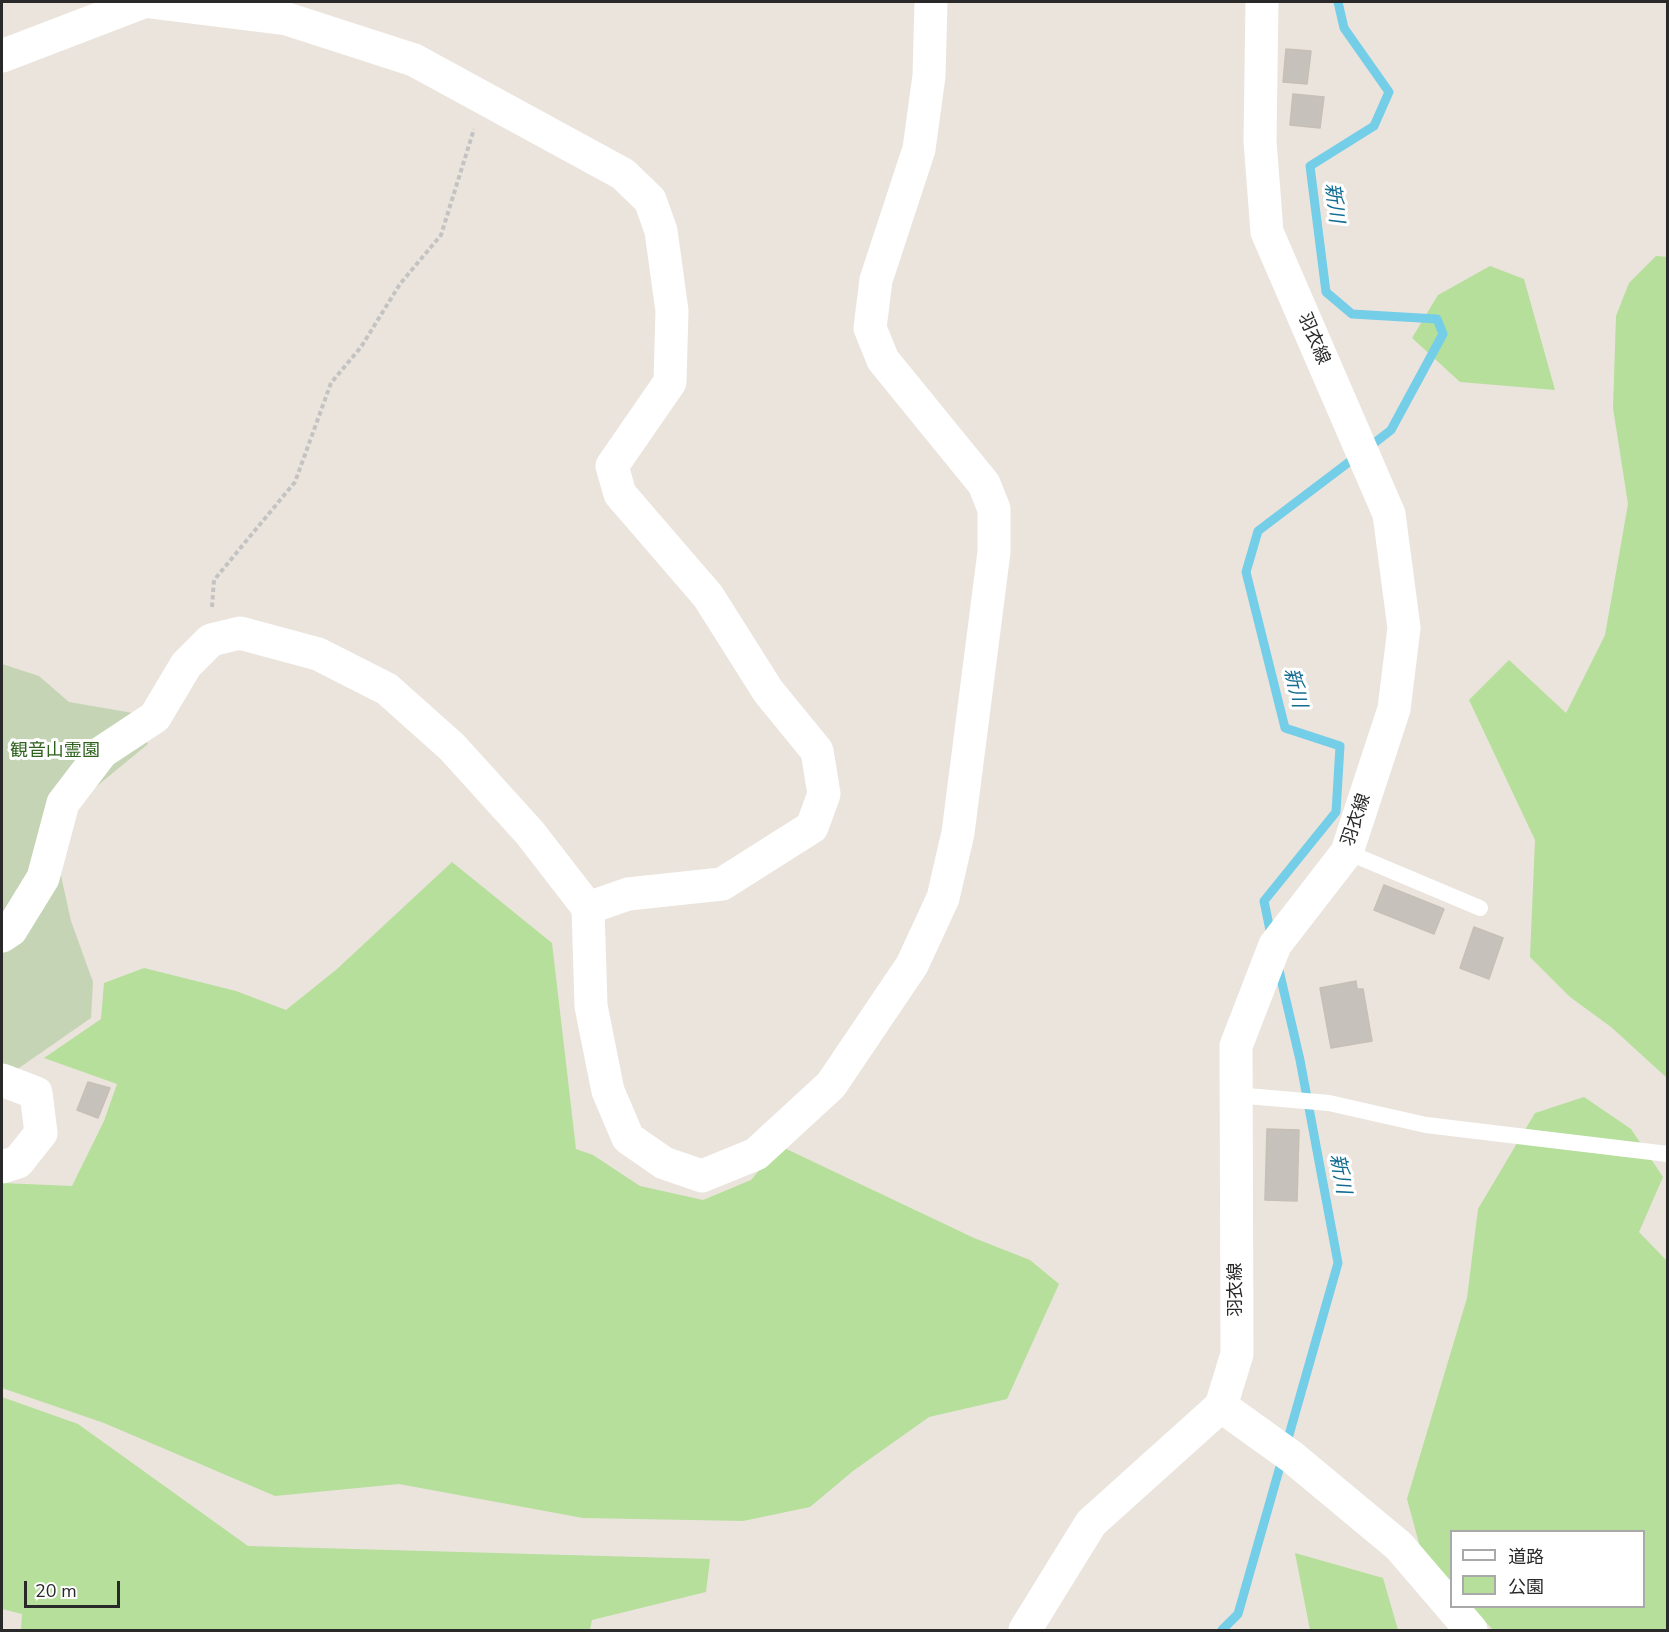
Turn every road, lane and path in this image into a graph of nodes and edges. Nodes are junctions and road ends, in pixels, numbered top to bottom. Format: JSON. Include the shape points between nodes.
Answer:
{"nodes":[{"id":1,"x":143,"y":2,"type":"edge"},
{"id":2,"x":150,"y":2,"type":"edge"},
{"id":3,"x":931,"y":2,"type":"edge"},
{"id":4,"x":1262,"y":2,"type":"edge"},
{"id":5,"x":2,"y":56,"type":"edge"},
{"id":6,"x":483,"y":99,"type":"junction"},
{"id":7,"x":211,"y":640,"type":"junction"},
{"id":8,"x":1347,"y":852,"type":"junction"},
{"id":9,"x":588,"y":908,"type":"junction"},
{"id":10,"x":1480,"y":908,"type":"dead end"},
{"id":11,"x":2,"y":936,"type":"edge"},
{"id":12,"x":2,"y":1080,"type":"edge"},
{"id":13,"x":1235,"y":1095,"type":"junction"},
{"id":14,"x":1668,"y":1154,"type":"edge"},
{"id":15,"x":2,"y":1167,"type":"edge"},
{"id":16,"x":1221,"y":1406,"type":"junction"},
{"id":17,"x":1450,"y":1606,"type":"edge"},
{"id":18,"x":1452,"y":1608,"type":"edge"},
{"id":19,"x":1025,"y":1630,"type":"edge"},
{"id":20,"x":1471,"y":1630,"type":"edge"}],
"edges":[{"from":1,"to":5,"type":"street"},
{"from":2,"to":6,"type":"street","via":[[287,19],[414,60]]},
{"from":3,"to":9,"type":"street","via":[[930,76],[919,149],[876,280],[870,328],[883,360],[984,484],[994,509],[994,552],[958,833],[943,898],[912,965],[831,1086],[756,1154],[702,1176],[664,1163],[628,1137],[608,1091],[591,1006]]},
{"from":4,"to":8,"type":"street","name":"羽衣線","via":[[1260,141],[1268,232],[1389,514],[1404,628],[1394,710]]},
{"from":6,"to":7,"type":"path","via":[[441,235],[400,284],[361,347],[331,383],[295,482],[214,580]]},
{"from":6,"to":9,"type":"street","via":[[623,174],[650,200],[661,231],[672,311],[670,382],[612,466],[620,494],[708,596],[768,691],[817,751],[824,794],[812,827],[722,884],[628,894]]},
{"from":7,"to":9,"type":"street","via":[[240,633],[318,654],[387,688],[452,747],[530,833]]},
{"from":7,"to":11,"type":"street","via":[[186,665],[155,717],[102,752],[63,803],[43,878],[11,930]]},
{"from":8,"to":10,"type":"lane"},
{"from":8,"to":13,"type":"street","name":"羽衣線","via":[[1275,945],[1236,1046]]},
{"from":12,"to":15,"type":"street","via":[[36,1093],[41,1133],[18,1162]]},
{"from":13,"to":14,"type":"lane","via":[[1329,1103],[1426,1125]]},
{"from":13,"to":16,"type":"street","name":"羽衣線","via":[[1238,1354]]},
{"from":16,"to":17,"type":"street","via":[[1292,1457],[1399,1546]]},
{"from":16,"to":19,"type":"street","name":"羽衣線","via":[[1091,1524]]},
{"from":18,"to":20,"type":"street"}]}
